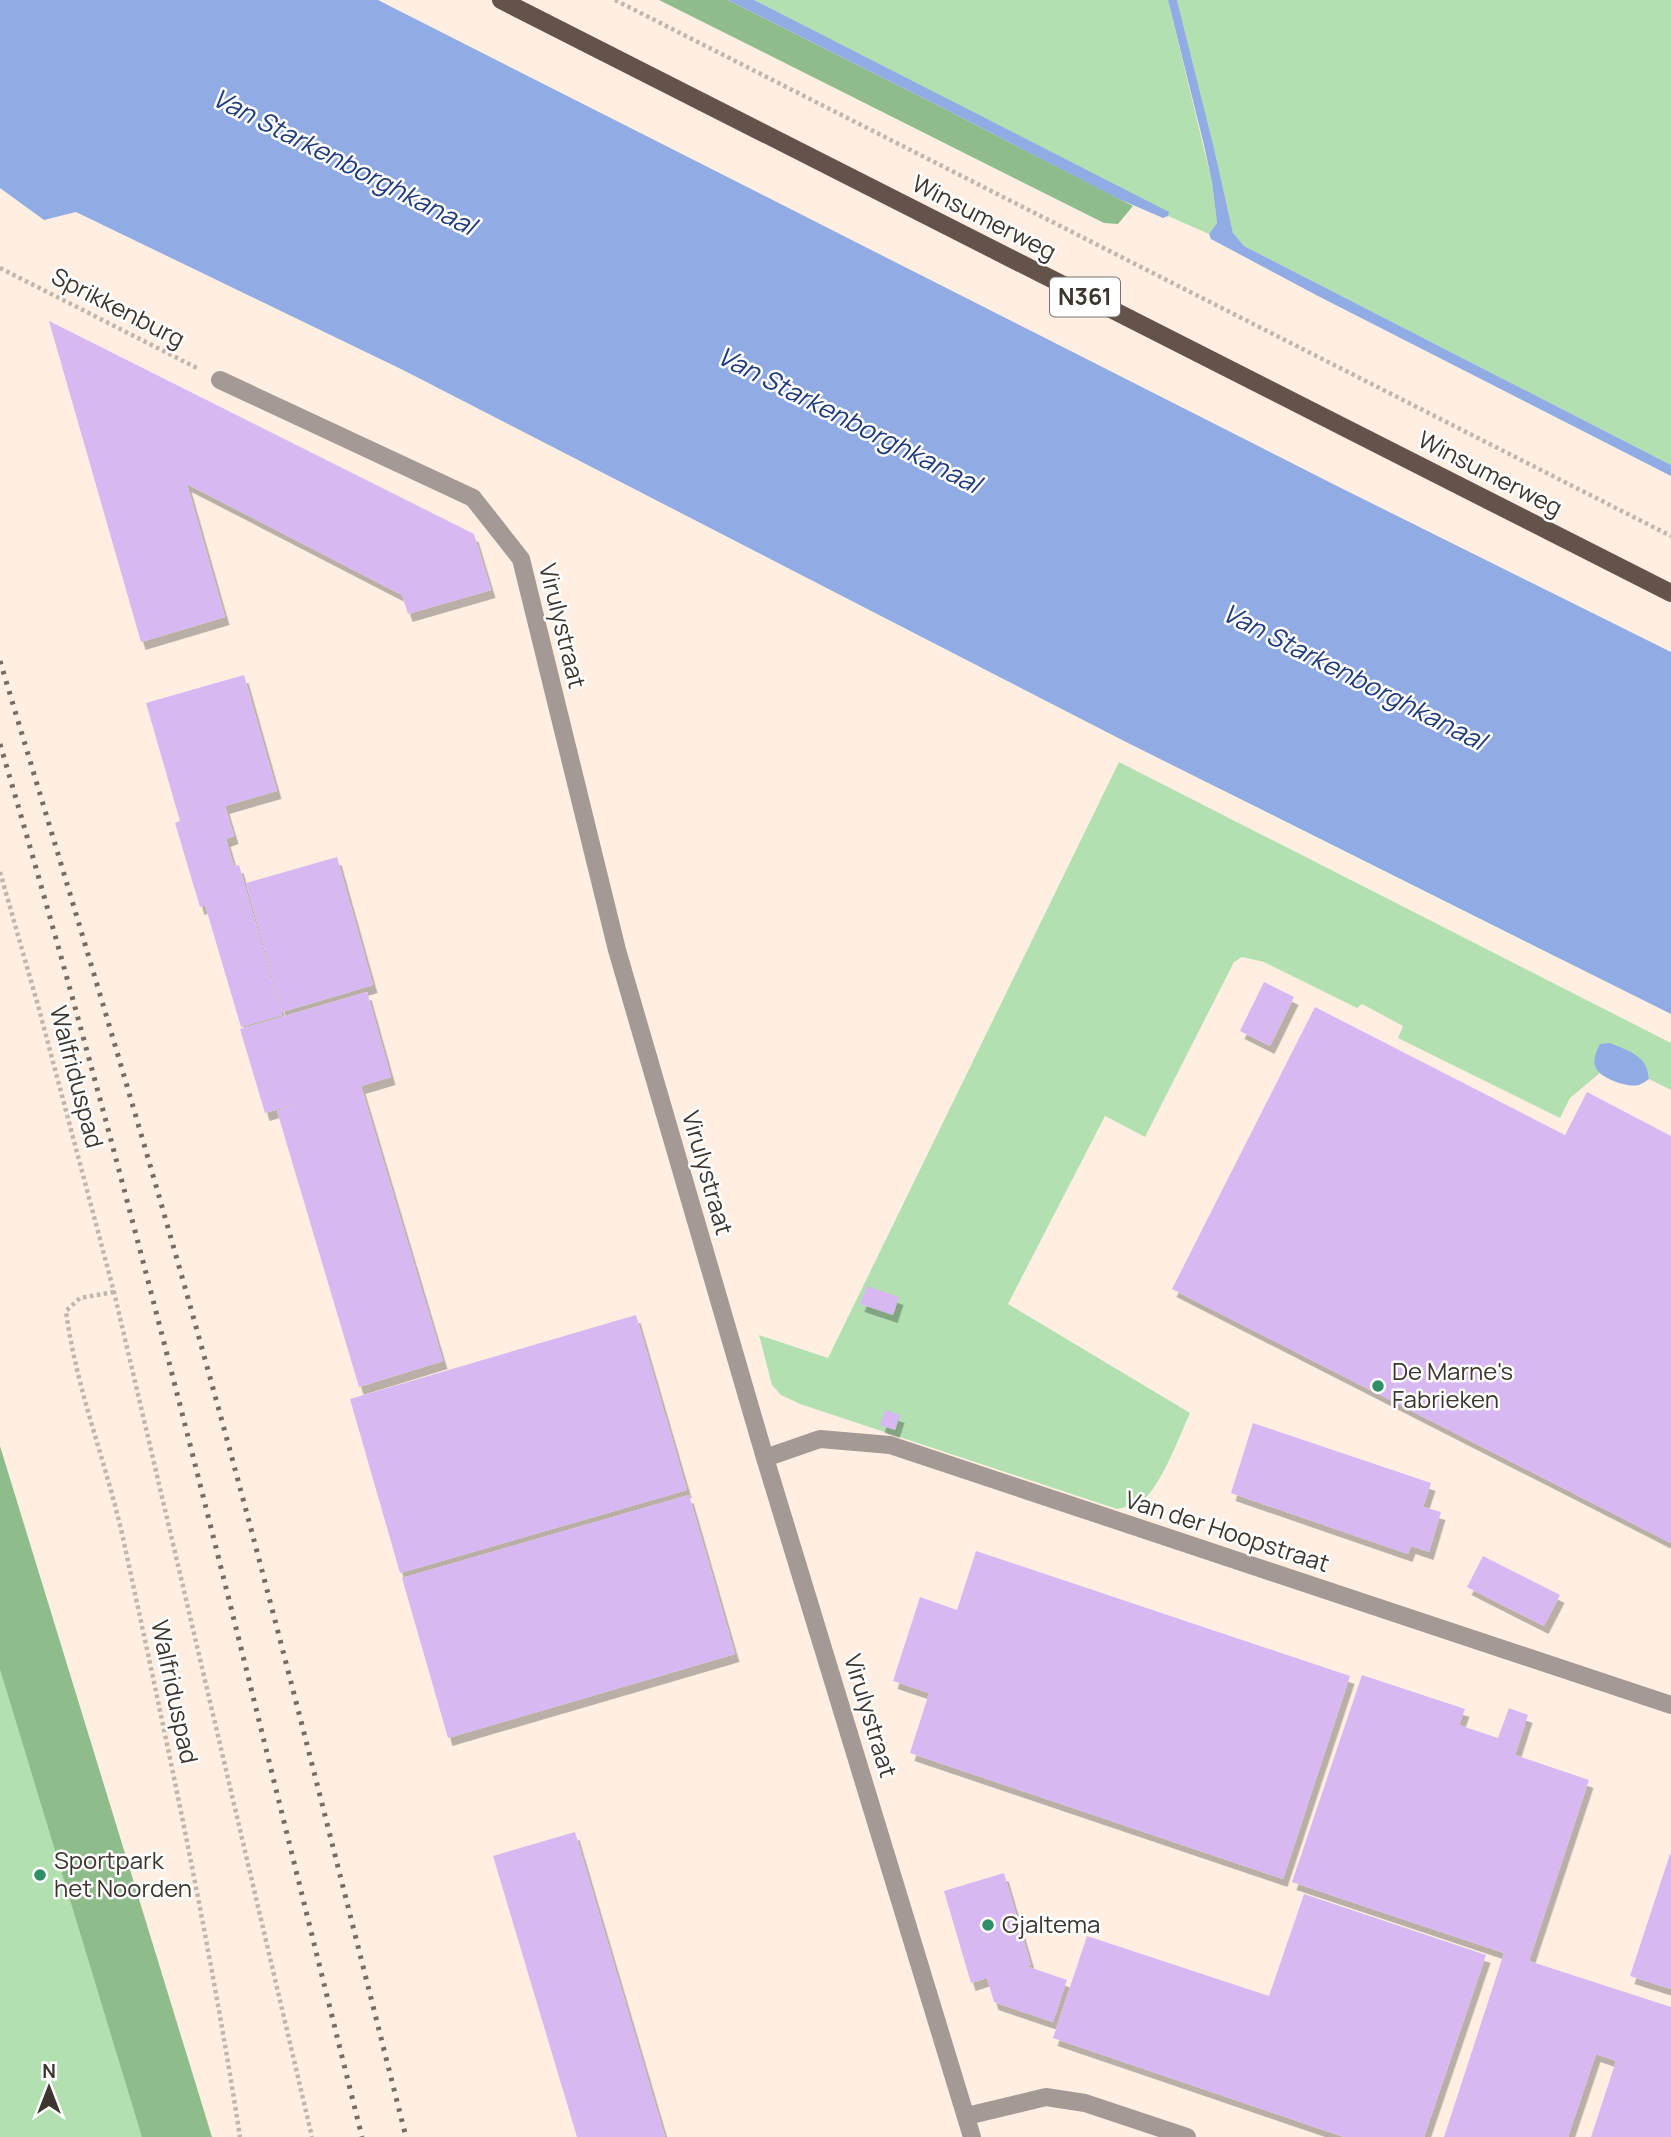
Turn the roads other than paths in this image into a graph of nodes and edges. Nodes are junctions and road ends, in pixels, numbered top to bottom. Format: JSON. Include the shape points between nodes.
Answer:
{"nodes":[{"id":1,"x":500,"y":0,"type":"edge"},
{"id":2,"x":219,"y":380,"type":"road end"},
{"id":3,"x":1671,"y":593,"type":"edge"},
{"id":4,"x":765,"y":1458,"type":"junction"},
{"id":5,"x":1671,"y":1705,"type":"edge"},
{"id":6,"x":967,"y":2116,"type":"junction"},
{"id":7,"x":972,"y":2137,"type":"edge"},
{"id":8,"x":1187,"y":2137,"type":"edge"}],
"edges":[{"from":1,"to":3,"type":"main road","name":"Winsumerweg","number":"N361"},
{"from":2,"to":4,"type":"street","name":"Virulystraat","via":[[474,498],[521,559],[617,950]]},
{"from":4,"to":5,"type":"street","name":"Van der Hoopstraat","via":[[820,1439],[890,1445]]},
{"from":4,"to":6,"type":"street","name":"Virulystraat"},
{"from":6,"to":7,"type":"street","name":"Virulystraat"},
{"from":6,"to":8,"type":"street","via":[[1046,2097],[1085,2103]]}]}
